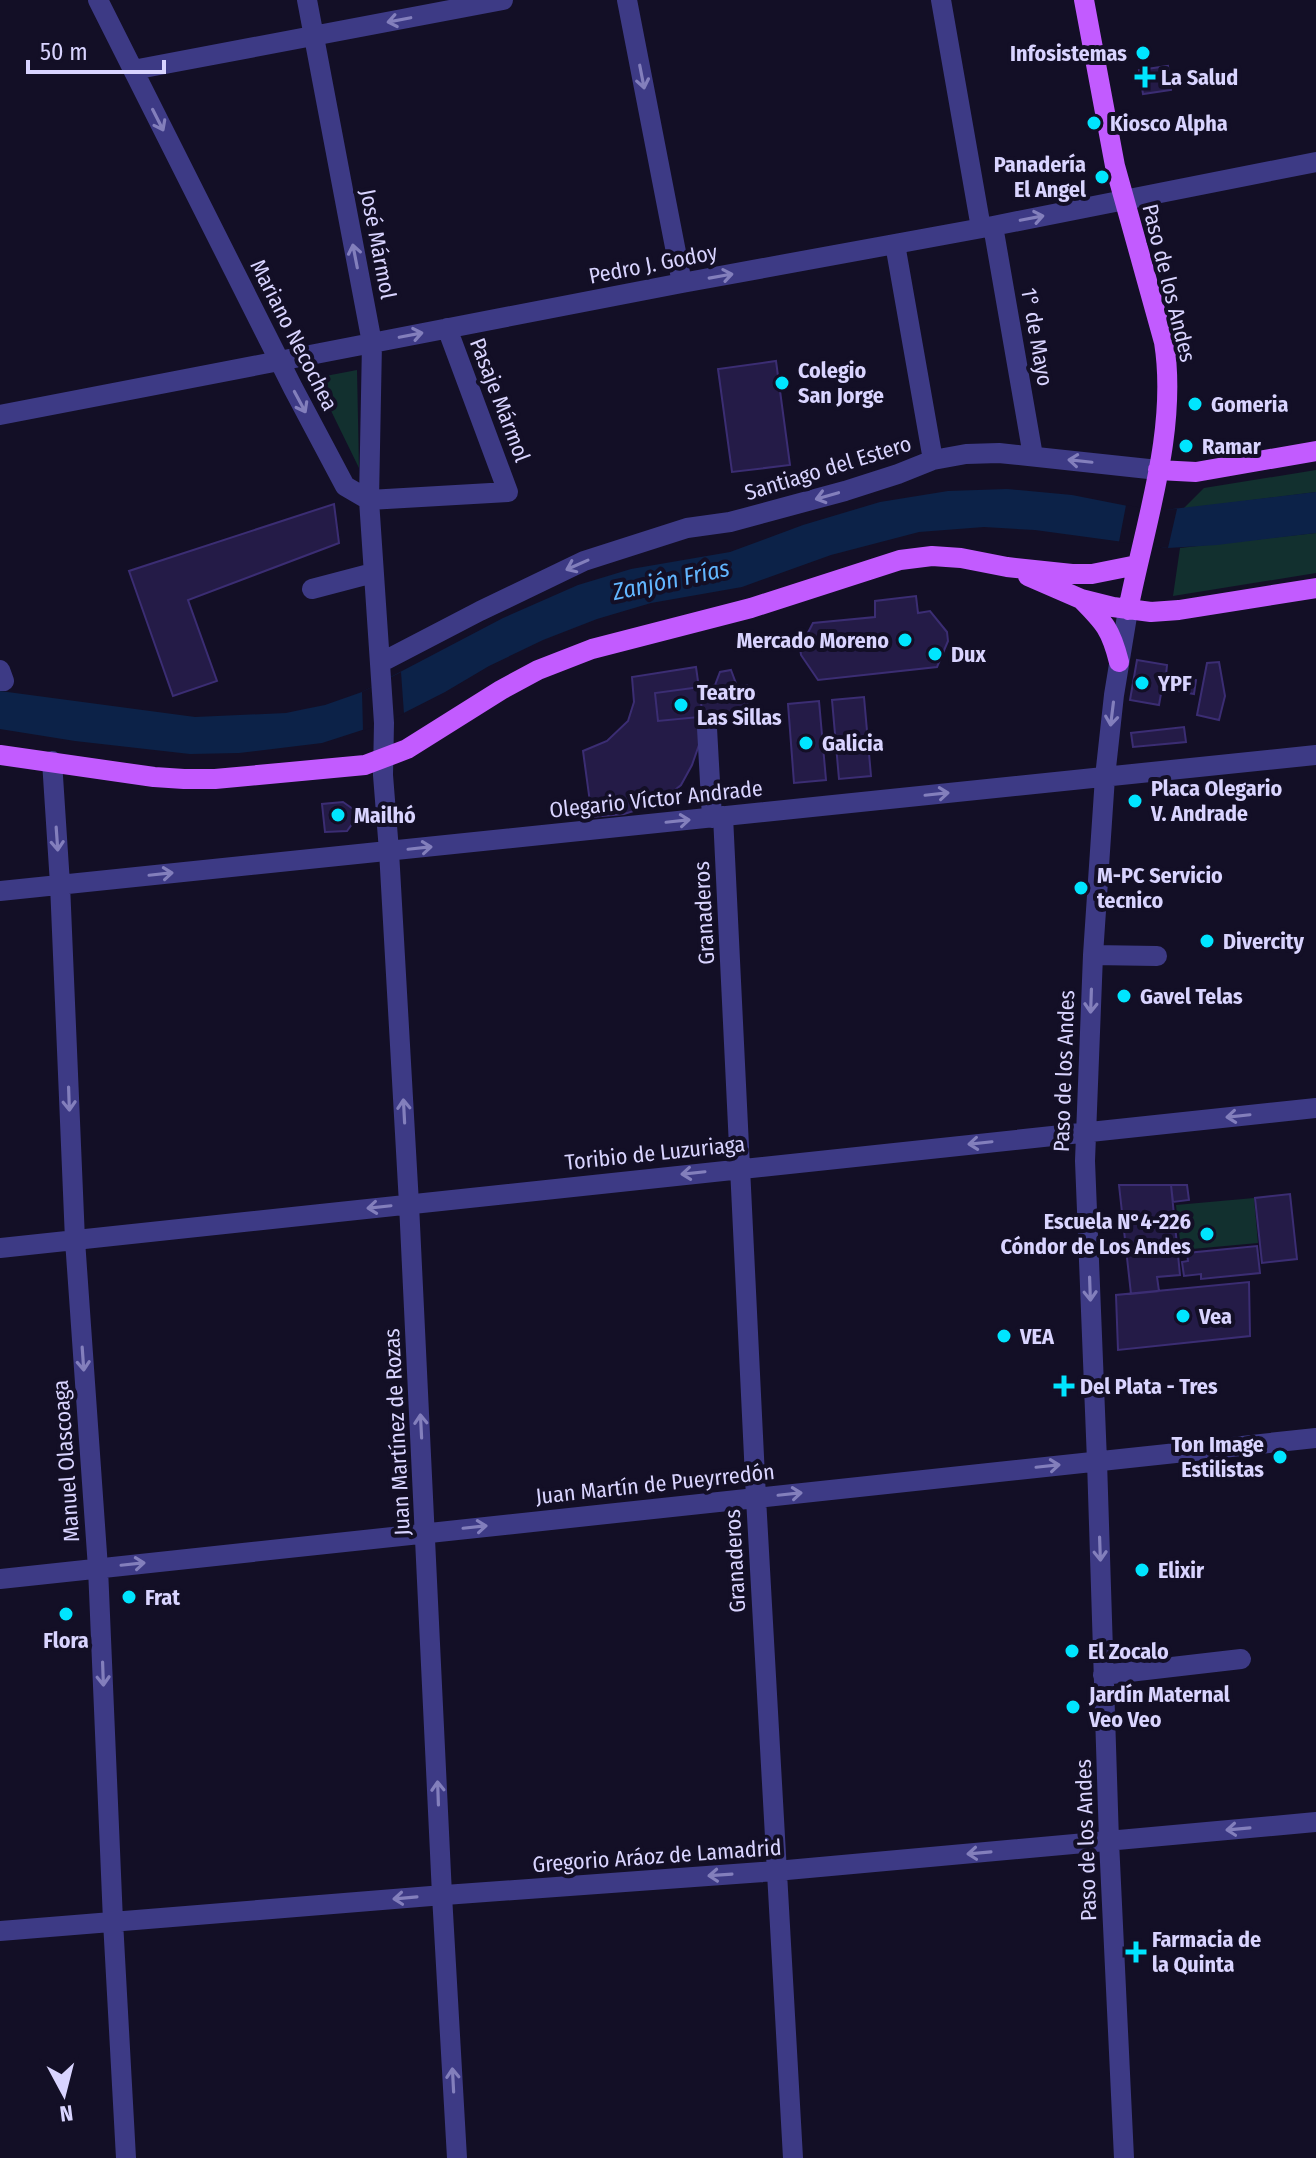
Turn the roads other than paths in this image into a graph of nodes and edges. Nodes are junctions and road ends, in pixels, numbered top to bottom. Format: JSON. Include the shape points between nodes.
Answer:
{"nodes":[{"id":1,"x":98,"y":0,"type":"edge"},
{"id":2,"x":307,"y":0,"type":"edge"},
{"id":3,"x":503,"y":0,"type":"edge"},
{"id":4,"x":627,"y":0,"type":"edge"},
{"id":5,"x":941,"y":0,"type":"edge"},
{"id":6,"x":1084,"y":0,"type":"edge"},
{"id":7,"x":313,"y":36,"type":"junction"},
{"id":8,"x":133,"y":70,"type":"junction"},
{"id":9,"x":1316,"y":162,"type":"edge"},
{"id":10,"x":1124,"y":200,"type":"junction"},
{"id":11,"x":987,"y":227,"type":"junction"},
{"id":12,"x":895,"y":244,"type":"junction"},
{"id":13,"x":682,"y":283,"type":"junction"},
{"id":14,"x":447,"y":328,"type":"junction"},
{"id":15,"x":372,"y":343,"type":"junction"},
{"id":16,"x":279,"y":361,"type":"junction"},
{"id":17,"x":0,"y":415,"type":"edge"},
{"id":18,"x":1316,"y":451,"type":"edge"},
{"id":19,"x":1033,"y":456,"type":"junction"},
{"id":20,"x":933,"y":460,"type":"junction"},
{"id":21,"x":1158,"y":470,"type":"junction"},
{"id":22,"x":369,"y":500,"type":"junction"},
{"id":23,"x":1139,"y":555,"type":"junction"},
{"id":24,"x":1007,"y":567,"type":"junction"},
{"id":25,"x":373,"y":573,"type":"junction"},
{"id":26,"x":1316,"y":588,"type":"edge"},
{"id":27,"x":312,"y":589,"type":"dead end"},
{"id":28,"x":1081,"y":599,"type":"junction"},
{"id":29,"x":1128,"y":610,"type":"junction"},
{"id":30,"x":1119,"y":662,"type":"junction"},
{"id":31,"x":380,"y":672,"type":"junction"},
{"id":32,"x":707,"y":728,"type":"dead end"},
{"id":33,"x":0,"y":755,"type":"edge"},
{"id":34,"x":1316,"y":755,"type":"edge"},
{"id":35,"x":383,"y":759,"type":"junction"},
{"id":36,"x":52,"y":761,"type":"junction"},
{"id":37,"x":1105,"y":777,"type":"junction"},
{"id":38,"x":717,"y":817,"type":"junction"},
{"id":39,"x":389,"y":851,"type":"junction"},
{"id":40,"x":60,"y":884,"type":"junction"},
{"id":41,"x":0,"y":891,"type":"edge"},
{"id":42,"x":1093,"y":955,"type":"junction"},
{"id":43,"x":1157,"y":956,"type":"dead end"},
{"id":44,"x":1316,"y":1108,"type":"edge"},
{"id":45,"x":1085,"y":1132,"type":"junction"},
{"id":46,"x":740,"y":1168,"type":"junction"},
{"id":47,"x":409,"y":1204,"type":"junction"},
{"id":48,"x":75,"y":1240,"type":"junction"},
{"id":49,"x":0,"y":1248,"type":"edge"},
{"id":50,"x":1316,"y":1438,"type":"edge"},
{"id":51,"x":1097,"y":1461,"type":"junction"},
{"id":52,"x":756,"y":1498,"type":"junction"},
{"id":53,"x":426,"y":1532,"type":"junction"},
{"id":54,"x":98,"y":1568,"type":"junction"},
{"id":55,"x":0,"y":1579,"type":"edge"},
{"id":56,"x":1241,"y":1659,"type":"dead end"},
{"id":57,"x":1103,"y":1675,"type":"junction"},
{"id":58,"x":1316,"y":1822,"type":"edge"},
{"id":59,"x":1109,"y":1841,"type":"junction"},
{"id":60,"x":776,"y":1871,"type":"junction"},
{"id":61,"x":442,"y":1895,"type":"junction"},
{"id":62,"x":113,"y":1921,"type":"junction"},
{"id":63,"x":0,"y":1931,"type":"edge"},
{"id":64,"x":126,"y":2158,"type":"edge"},
{"id":65,"x":457,"y":2158,"type":"edge"},
{"id":66,"x":793,"y":2158,"type":"edge"},
{"id":67,"x":1124,"y":2158,"type":"edge"}],
"edges":[{"from":1,"to":8,"type":"street","name":"Mariano Necochea"},
{"from":2,"to":7,"type":"street","name":"José Mármol"},
{"from":3,"to":7,"type":"street","one_way":true},
{"from":4,"to":13,"type":"street","one_way":true},
{"from":5,"to":11,"type":"street","name":"1° de Mayo"},
{"from":6,"to":10,"type":"main road","name":"Paso de los Andes"},
{"from":7,"to":8,"type":"street"},
{"from":15,"to":7,"type":"street","name":"José Mármol","one_way":true},
{"from":8,"to":16,"type":"street","name":"Mariano Necochea","one_way":true},
{"from":9,"to":10,"type":"street","name":"Pedro J. Godoy"},
{"from":11,"to":10,"type":"street","name":"Pedro J. Godoy","one_way":true},
{"from":10,"to":21,"type":"main road","name":"Paso de los Andes","via":[[1168,368]]},
{"from":11,"to":12,"type":"street","name":"Pedro J. Godoy"},
{"from":11,"to":19,"type":"street","name":"1° de Mayo"},
{"from":13,"to":12,"type":"street","name":"Pedro J. Godoy","one_way":true},
{"from":12,"to":20,"type":"street"},
{"from":13,"to":14,"type":"street","name":"Pedro J. Godoy"},
{"from":15,"to":14,"type":"street","name":"Pedro J. Godoy","one_way":true},
{"from":14,"to":22,"type":"street","name":"Pasaje Mármol","via":[[508,492]]},
{"from":15,"to":16,"type":"street","name":"Pedro J. Godoy"},
{"from":15,"to":22,"type":"street","name":"José Mármol"},
{"from":16,"to":17,"type":"street","name":"Pedro J. Godoy"},
{"from":16,"to":22,"type":"street","name":"Mariano Necochea","one_way":true,"via":[[345,486]]},
{"from":18,"to":21,"type":"main road","name":"Santiago del Estero","via":[[1196,472]]},
{"from":19,"to":20,"type":"street","name":"Santiago del Estero","via":[[966,454]]},
{"from":21,"to":19,"type":"street","name":"Santiago del Estero","one_way":true},
{"from":20,"to":31,"type":"street","name":"Santiago del Estero","one_way":true,"via":[[845,491],[687,528],[584,561],[480,611]]},
{"from":21,"to":23,"type":"main road","name":"Paso de los Andes"},
{"from":22,"to":25,"type":"street"},
{"from":23,"to":24,"type":"main road","via":[[1092,574]]},
{"from":23,"to":29,"type":"main road","name":"Paso de los Andes"},
{"from":24,"to":28,"type":"main road"},
{"from":24,"to":35,"type":"main road","via":[[961,558],[910,558],[751,608],[592,649],[538,670]]},
{"from":25,"to":27,"type":"street"},
{"from":25,"to":31,"type":"street"},
{"from":26,"to":29,"type":"main road","via":[[1164,612]]},
{"from":28,"to":29,"type":"main road"},
{"from":28,"to":30,"type":"main road","via":[[1104,622]]},
{"from":29,"to":30,"type":"street","name":"Paso de los Andes"},
{"from":30,"to":37,"type":"street","name":"Paso de los Andes","one_way":true},
{"from":31,"to":35,"type":"street","name":"Juan Martínez de Rozas"},
{"from":32,"to":38,"type":"street","name":"Granaderos"},
{"from":33,"to":36,"type":"main road"},
{"from":34,"to":37,"type":"street","name":"Olegario Víctor Andrade"},
{"from":35,"to":36,"type":"main road","via":[[215,779],[154,777]]},
{"from":35,"to":39,"type":"street","name":"Juan Martínez de Rozas"},
{"from":36,"to":40,"type":"street","name":"Manuel Olascoaga","one_way":true},
{"from":38,"to":37,"type":"street","name":"Olegario Víctor Andrade","one_way":true},
{"from":37,"to":42,"type":"street","name":"Paso de los Andes"},
{"from":39,"to":38,"type":"street","name":"Olegario Víctor Andrade","one_way":true},
{"from":38,"to":46,"type":"street","name":"Granaderos"},
{"from":40,"to":39,"type":"street","name":"Olegario Víctor Andrade","one_way":true},
{"from":47,"to":39,"type":"street","name":"Juan Martínez de Rozas","one_way":true},
{"from":40,"to":41,"type":"street","name":"Olegario Víctor Andrade"},
{"from":40,"to":48,"type":"street","name":"Manuel Olascoaga","one_way":true},
{"from":42,"to":43,"type":"street"},
{"from":42,"to":45,"type":"street","name":"Paso de los Andes","one_way":true},
{"from":44,"to":45,"type":"street","name":"Toribio de Luzuriaga","one_way":true},
{"from":45,"to":46,"type":"street","name":"Toribio de Luzuriaga","one_way":true},
{"from":45,"to":51,"type":"street","name":"Paso de los Andes","one_way":true},
{"from":46,"to":47,"type":"street","name":"Toribio de Luzuriaga","one_way":true},
{"from":46,"to":52,"type":"street","name":"Granaderos"},
{"from":47,"to":48,"type":"street","name":"Toribio de Luzuriaga","one_way":true},
{"from":53,"to":47,"type":"street","name":"Juan Martínez de Rozas","one_way":true},
{"from":48,"to":49,"type":"street","name":"Toribio de Luzuriaga"},
{"from":48,"to":54,"type":"street","name":"Manuel Olascoaga","one_way":true},
{"from":50,"to":51,"type":"street","name":"Juan Martín de Pueyrredón"},
{"from":52,"to":51,"type":"street","name":"Juan Martín de Pueyrredón","one_way":true},
{"from":51,"to":57,"type":"street","name":"Paso de los Andes","one_way":true},
{"from":53,"to":52,"type":"street","name":"Juan Martín de Pueyrredón","one_way":true},
{"from":52,"to":60,"type":"street","name":"Granaderos"},
{"from":54,"to":53,"type":"street","name":"Juan Martín de Pueyrredón","one_way":true},
{"from":61,"to":53,"type":"street","name":"Juan Martínez de Rozas","one_way":true},
{"from":54,"to":55,"type":"street","name":"Juan Martín de Pueyrredón"},
{"from":54,"to":62,"type":"street","name":"Manuel Olascoaga","one_way":true},
{"from":56,"to":57,"type":"street"},
{"from":57,"to":59,"type":"street","name":"Paso de los Andes"},
{"from":58,"to":59,"type":"street","name":"Gregorio Aráoz de Lamadrid","one_way":true},
{"from":59,"to":60,"type":"street","name":"Gregorio Aráoz de Lamadrid","one_way":true},
{"from":59,"to":67,"type":"street","name":"Paso de los Andes"},
{"from":60,"to":61,"type":"street","name":"Gregorio Aráoz de Lamadrid","one_way":true},
{"from":60,"to":66,"type":"street","name":"Granaderos"},
{"from":61,"to":62,"type":"street","name":"Gregorio Aráoz de Lamadrid","one_way":true},
{"from":65,"to":61,"type":"street","name":"Juan Martínez de Rozas","one_way":true},
{"from":62,"to":63,"type":"street","name":"Gregorio Aráoz de Lamadrid"},
{"from":62,"to":64,"type":"street","name":"Manuel Olascoaga"}]}
